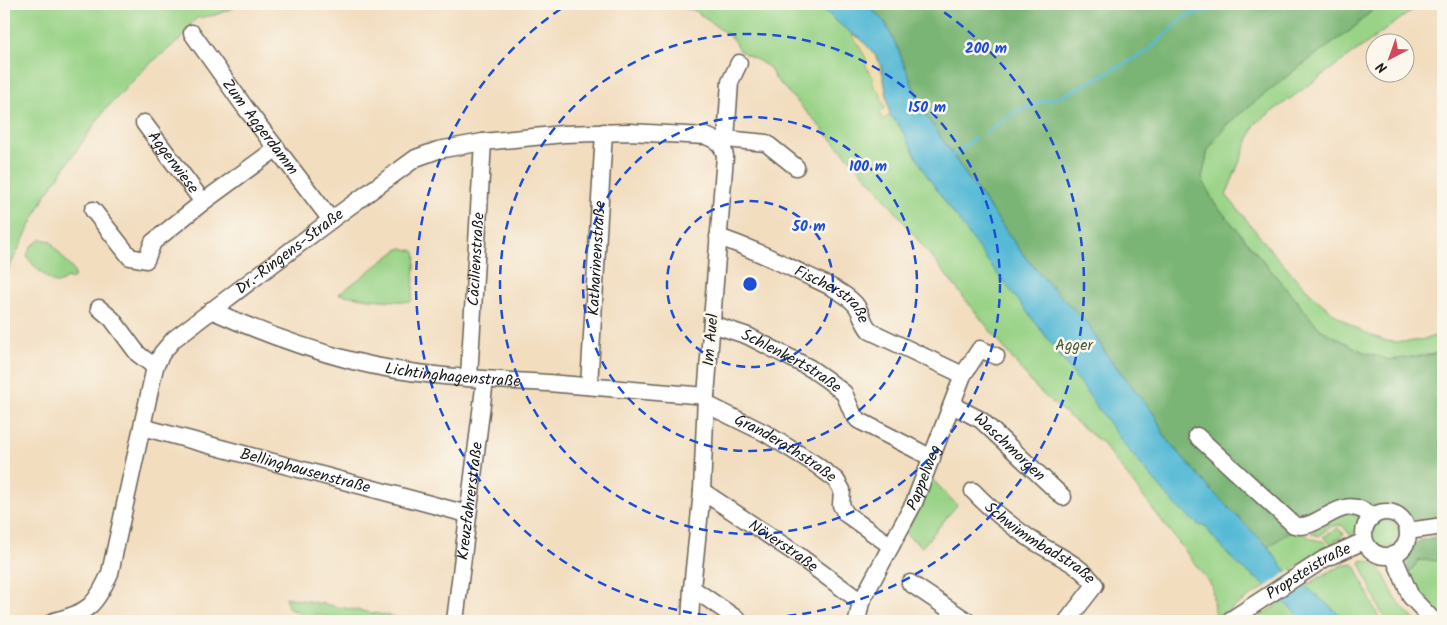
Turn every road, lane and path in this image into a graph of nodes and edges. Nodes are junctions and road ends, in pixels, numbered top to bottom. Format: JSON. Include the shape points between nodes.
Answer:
{"nodes":[{"id":1,"x":192,"y":33,"type":"dead end"},
{"id":2,"x":739,"y":64,"type":"dead end"},
{"id":3,"x":144,"y":123,"type":"dead end"},
{"id":4,"x":604,"y":132,"type":"junction"},
{"id":5,"x":484,"y":142,"type":"junction"},
{"id":6,"x":723,"y":142,"type":"junction"},
{"id":7,"x":276,"y":148,"type":"junction"},
{"id":8,"x":796,"y":168,"type":"dead end"},
{"id":9,"x":203,"y":202,"type":"junction"},
{"id":10,"x":93,"y":210,"type":"dead end"},
{"id":11,"x":331,"y":220,"type":"junction"},
{"id":12,"x":718,"y":237,"type":"junction"},
{"id":13,"x":99,"y":308,"type":"dead end"},
{"id":14,"x":211,"y":310,"type":"junction"},
{"id":15,"x":712,"y":324,"type":"junction"},
{"id":16,"x":996,"y":356,"type":"dead end"},
{"id":17,"x":155,"y":367,"type":"junction"},
{"id":18,"x":963,"y":375,"type":"junction"},
{"id":19,"x":477,"y":378,"type":"junction"},
{"id":20,"x":589,"y":386,"type":"junction"},
{"id":21,"x":706,"y":400,"type":"junction"},
{"id":22,"x":952,"y":405,"type":"junction"},
{"id":23,"x":142,"y":427,"type":"junction"},
{"id":24,"x":1197,"y":436,"type":"dead end"},
{"id":25,"x":932,"y":458,"type":"junction"},
{"id":26,"x":702,"y":491,"type":"junction"},
{"id":27,"x":973,"y":491,"type":"dead end"},
{"id":28,"x":1062,"y":497,"type":"dead end"},
{"id":29,"x":467,"y":514,"type":"junction"},
{"id":30,"x":1372,"y":517,"type":"junction"},
{"id":31,"x":1443,"y":526,"type":"edge"},
{"id":32,"x":1408,"y":531,"type":"junction"},
{"id":33,"x":1364,"y":542,"type":"junction"},
{"id":34,"x":891,"y":546,"type":"junction"},
{"id":35,"x":1393,"y":555,"type":"junction"},
{"id":36,"x":910,"y":583,"type":"dead end"},
{"id":37,"x":692,"y":588,"type":"junction"},
{"id":38,"x":860,"y":602,"type":"junction"},
{"id":39,"x":54,"y":621,"type":"edge"},
{"id":40,"x":455,"y":621,"type":"edge"},
{"id":41,"x":690,"y":621,"type":"edge"},
{"id":42,"x":740,"y":621,"type":"edge"},
{"id":43,"x":857,"y":621,"type":"edge"},
{"id":44,"x":967,"y":621,"type":"edge"},
{"id":45,"x":1067,"y":621,"type":"edge"},
{"id":46,"x":1229,"y":621,"type":"edge"},
{"id":47,"x":1434,"y":621,"type":"edge"}],
"edges":[{"from":1,"to":7,"type":"street","name":"Zum Aggerdamm"},
{"from":2,"to":6,"type":"street","name":"Im Auel","via":[[730,82]]},
{"from":3,"to":9,"type":"street","name":"Aggerwiese"},
{"from":4,"to":5,"type":"street","name":"Dr.-Ringens-Straße"},
{"from":4,"to":6,"type":"street","name":"Dr.-Ringens-Straße","via":[[706,136]]},
{"from":4,"to":20,"type":"street","name":"Katharinenstraße"},
{"from":5,"to":11,"type":"street","name":"Dr.-Ringens-Straße","via":[[438,150],[416,158]]},
{"from":5,"to":19,"type":"street","name":"Cäcilienstraße"},
{"from":6,"to":8,"type":"street","name":"Dr.-Ringens-Straße","via":[[766,142]]},
{"from":6,"to":12,"type":"street","name":"Im Auel","via":[[726,156]]},
{"from":7,"to":9,"type":"street","name":"Aggerwiese"},
{"from":7,"to":11,"type":"street","name":"Zum Aggerdamm"},
{"from":9,"to":10,"type":"street","name":"Aggerwiese","via":[[153,242],[146,260],[130,257]]},
{"from":11,"to":14,"type":"street","name":"Dr.-Ringens-Straße"},
{"from":12,"to":15,"type":"street","name":"Im Auel"},
{"from":12,"to":18,"type":"street","name":"Fischerstraße","via":[[749,247],[832,287],[855,304],[870,331]]},
{"from":13,"to":17,"type":"street","via":[[112,319],[138,354]]},
{"from":14,"to":17,"type":"street","name":"Dr.-Ringens-Straße","via":[[174,339]]},
{"from":14,"to":19,"type":"street","name":"Lichtinghagenstraße","via":[[282,340],[354,361],[424,374]]},
{"from":15,"to":21,"type":"street","name":"Im Auel"},
{"from":15,"to":25,"type":"street","name":"Schlenkertstraße","via":[[748,336],[810,368],[844,392],[858,420]]},
{"from":16,"to":18,"type":"street","name":"Pappelweg","via":[[980,349]]},
{"from":17,"to":23,"type":"street","name":"Dr.-Ringens-Straße"},
{"from":18,"to":22,"type":"street","name":"Pappelweg"},
{"from":19,"to":20,"type":"street","name":"Lichtinghagenstraße"},
{"from":19,"to":29,"type":"street","name":"Kreuzfahrerstraße"},
{"from":20,"to":21,"type":"street","name":"Lichtinghagenstraße"},
{"from":21,"to":26,"type":"street","name":"Im Auel"},
{"from":21,"to":34,"type":"street","name":"Granderathstraße","via":[[816,464],[836,480],[842,490],[841,505],[846,514]]},
{"from":22,"to":25,"type":"street","name":"Pappelweg"},
{"from":22,"to":28,"type":"street","name":"Waschmorgen","via":[[981,420]]},
{"from":23,"to":29,"type":"street","name":"Bellinghausenstraße"},
{"from":23,"to":39,"type":"street","name":"Dr.-Ringens-Straße","via":[[110,573],[102,592],[81,613]]},
{"from":24,"to":30,"type":"street","via":[[1294,525],[1301,527],[1354,507],[1364,509]]},
{"from":25,"to":34,"type":"street","name":"Pappelweg","via":[[914,503]]},
{"from":26,"to":37,"type":"street","name":"Im Auel"},
{"from":26,"to":38,"type":"street","name":"Növerstraße","via":[[795,553]]},
{"from":27,"to":45,"type":"street","name":"Schwimmbadstraße","via":[[990,509],[1029,538],[1088,575],[1095,585]]},
{"from":29,"to":40,"type":"street","name":"Kreuzfahrerstraße"},
{"from":30,"to":32,"type":"street","via":[[1383,512],[1397,514]]},
{"from":30,"to":33,"type":"street","name":"Propsteistraße","via":[[1365,525]]},
{"from":31,"to":32,"type":"street"},
{"from":32,"to":35,"type":"street","via":[[1405,546]]},
{"from":33,"to":35,"type":"street","name":"Propsteistraße","via":[[1377,555]]},
{"from":33,"to":46,"type":"street","name":"Propsteistraße","via":[[1324,560]]},
{"from":34,"to":38,"type":"street","name":"Pappelweg"},
{"from":35,"to":47,"type":"street","via":[[1410,597]]},
{"from":36,"to":44,"type":"street"},
{"from":37,"to":41,"type":"street","name":"Im Auel"},
{"from":37,"to":42,"type":"street"},
{"from":38,"to":43,"type":"street","name":"Pappelweg"}]}
